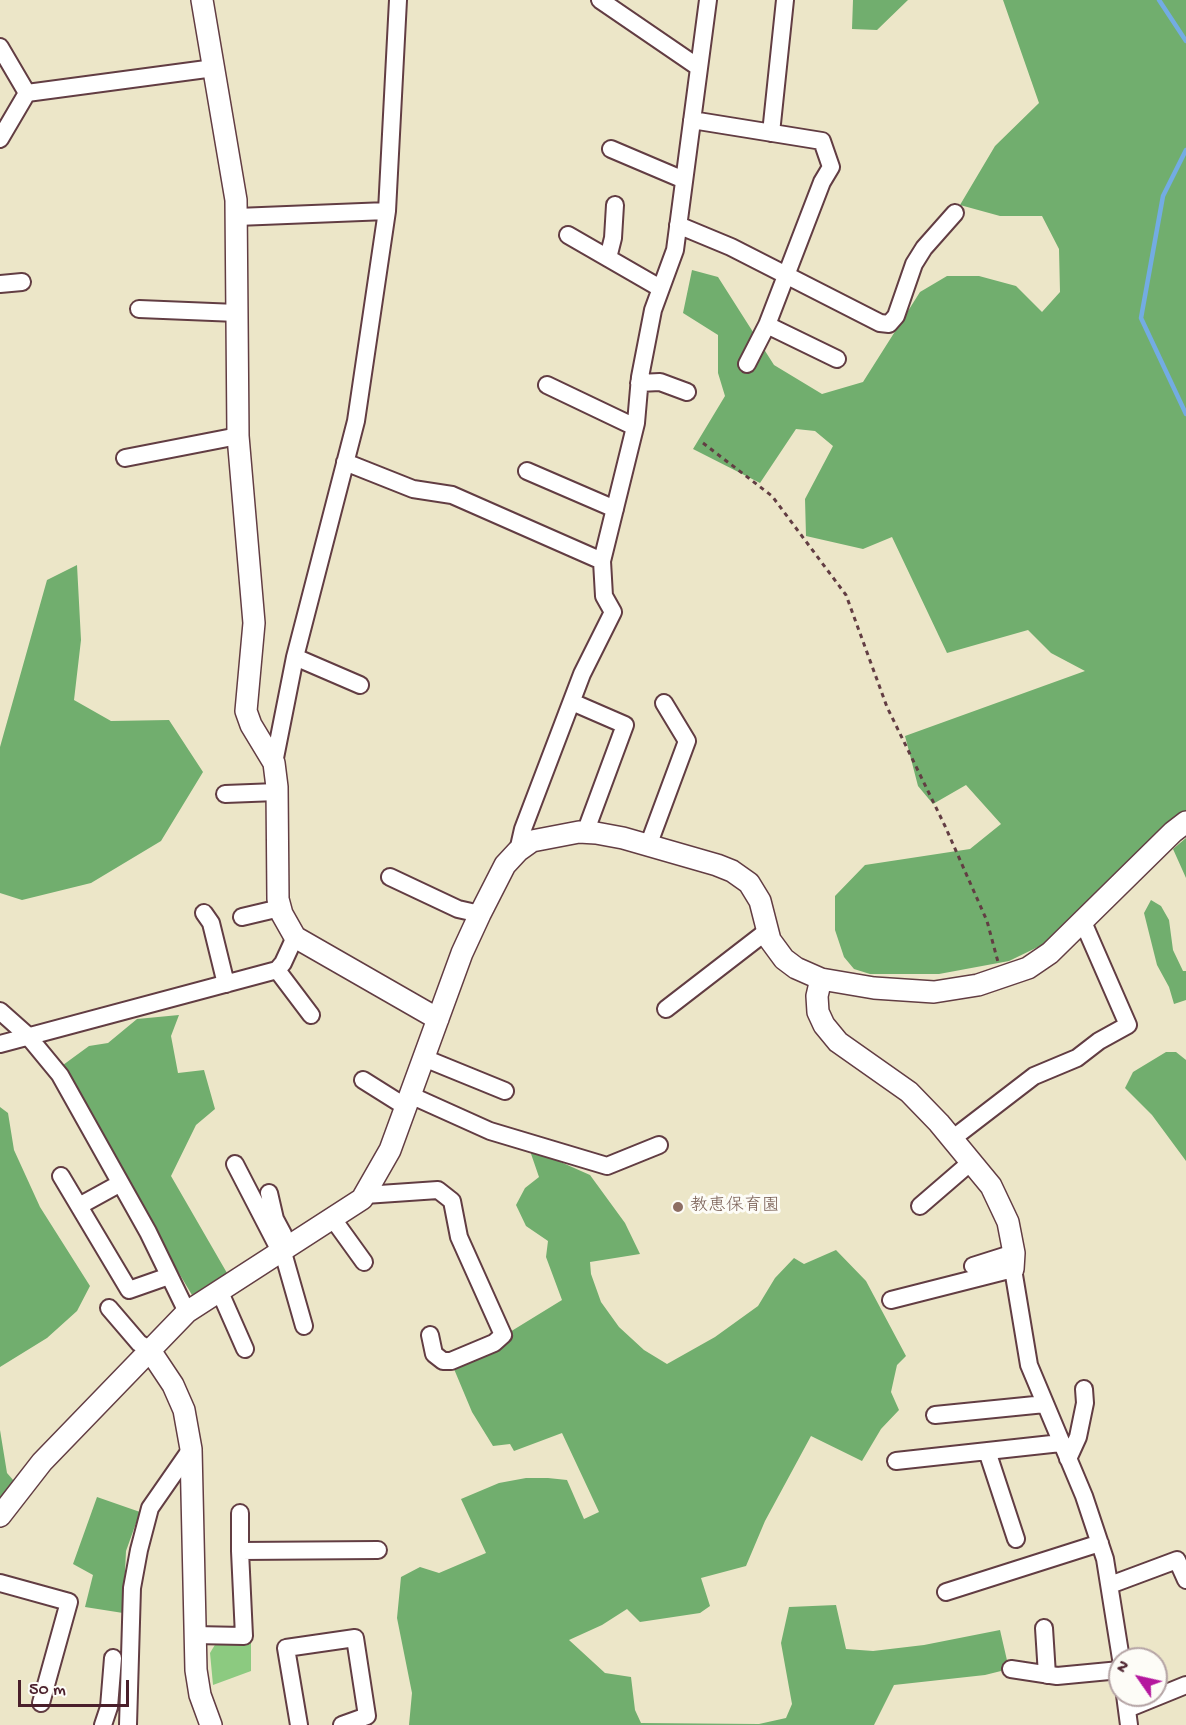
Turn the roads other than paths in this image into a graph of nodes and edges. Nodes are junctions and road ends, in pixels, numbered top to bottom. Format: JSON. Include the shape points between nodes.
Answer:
{"nodes":[{"id":1,"x":202,"y":0,"type":"edge"},
{"id":2,"x":398,"y":0,"type":"edge"},
{"id":3,"x":600,"y":0,"type":"edge"},
{"id":4,"x":708,"y":0,"type":"edge"},
{"id":5,"x":785,"y":0,"type":"edge"},
{"id":6,"x":0,"y":47,"type":"edge"},
{"id":7,"x":698,"y":67,"type":"junction"},
{"id":8,"x":214,"y":68,"type":"junction"},
{"id":9,"x":27,"y":93,"type":"junction"},
{"id":10,"x":692,"y":120,"type":"junction"},
{"id":11,"x":771,"y":132,"type":"junction"},
{"id":12,"x":0,"y":140,"type":"edge"},
{"id":13,"x":611,"y":149,"type":"dead end"},
{"id":14,"x":684,"y":180,"type":"junction"},
{"id":15,"x":615,"y":205,"type":"dead end"},
{"id":16,"x":387,"y":211,"type":"junction"},
{"id":17,"x":955,"y":213,"type":"dead end"},
{"id":18,"x":237,"y":217,"type":"junction"},
{"id":19,"x":678,"y":225,"type":"junction"},
{"id":20,"x":568,"y":235,"type":"dead end"},
{"id":21,"x":608,"y":258,"type":"junction"},
{"id":22,"x":786,"y":276,"type":"junction"},
{"id":23,"x":22,"y":282,"type":"dead end"},
{"id":24,"x":0,"y":284,"type":"edge"},
{"id":25,"x":660,"y":288,"type":"junction"},
{"id":26,"x":139,"y":309,"type":"dead end"},
{"id":27,"x":237,"y":313,"type":"junction"},
{"id":28,"x":767,"y":325,"type":"junction"},
{"id":29,"x":837,"y":359,"type":"dead end"},
{"id":30,"x":747,"y":364,"type":"dead end"},
{"id":31,"x":639,"y":383,"type":"junction"},
{"id":32,"x":547,"y":385,"type":"dead end"},
{"id":33,"x":687,"y":392,"type":"dead end"},
{"id":34,"x":635,"y":427,"type":"junction"},
{"id":35,"x":238,"y":436,"type":"junction"},
{"id":36,"x":126,"y":458,"type":"dead end"},
{"id":37,"x":345,"y":462,"type":"junction"},
{"id":38,"x":527,"y":471,"type":"dead end"},
{"id":39,"x":615,"y":509,"type":"junction"},
{"id":40,"x":602,"y":561,"type":"junction"},
{"id":41,"x":295,"y":657,"type":"junction"},
{"id":42,"x":360,"y":685,"type":"dead end"},
{"id":43,"x":572,"y":702,"type":"junction"},
{"id":44,"x":664,"y":703,"type":"dead end"},
{"id":45,"x":274,"y":763,"type":"junction"},
{"id":46,"x":277,"y":792,"type":"junction"},
{"id":47,"x":225,"y":794,"type":"dead end"},
{"id":48,"x":1186,"y":822,"type":"edge"},
{"id":49,"x":585,"y":833,"type":"junction"},
{"id":50,"x":648,"y":846,"type":"junction"},
{"id":51,"x":518,"y":851,"type":"junction"},
{"id":52,"x":390,"y":877,"type":"dead end"},
{"id":53,"x":280,"y":908,"type":"junction"},
{"id":54,"x":204,"y":913,"type":"dead end"},
{"id":55,"x":480,"y":914,"type":"junction"},
{"id":56,"x":242,"y":917,"type":"dead end"},
{"id":57,"x":1083,"y":922,"type":"junction"},
{"id":58,"x":767,"y":931,"type":"junction"},
{"id":59,"x":295,"y":937,"type":"junction"},
{"id":60,"x":277,"y":970,"type":"junction"},
{"id":61,"x":821,"y":979,"type":"junction"},
{"id":62,"x":226,"y":984,"type":"junction"},
{"id":63,"x":666,"y":1009,"type":"dead end"},
{"id":64,"x":0,"y":1011,"type":"edge"},
{"id":65,"x":311,"y":1015,"type":"dead end"},
{"id":66,"x":438,"y":1019,"type":"junction"},
{"id":67,"x":27,"y":1035,"type":"junction"},
{"id":68,"x":2,"y":1041,"type":"edge"},
{"id":69,"x":424,"y":1058,"type":"junction"},
{"id":70,"x":363,"y":1080,"type":"dead end"},
{"id":71,"x":505,"y":1091,"type":"dead end"},
{"id":72,"x":408,"y":1101,"type":"junction"},
{"id":73,"x":952,"y":1139,"type":"junction"},
{"id":74,"x":659,"y":1145,"type":"dead end"},
{"id":75,"x":971,"y":1162,"type":"junction"},
{"id":76,"x":235,"y":1164,"type":"dead end"},
{"id":77,"x":61,"y":1176,"type":"dead end"},
{"id":78,"x":119,"y":1184,"type":"junction"},
{"id":79,"x":269,"y":1193,"type":"dead end"},
{"id":80,"x":365,"y":1195,"type":"junction"},
{"id":81,"x":79,"y":1206,"type":"junction"},
{"id":82,"x":920,"y":1206,"type":"dead end"},
{"id":83,"x":333,"y":1219,"type":"junction"},
{"id":84,"x":284,"y":1249,"type":"junction"},
{"id":85,"x":1013,"y":1261,"type":"junction"},
{"id":86,"x":364,"y":1262,"type":"dead end"},
{"id":87,"x":974,"y":1266,"type":"dead end"},
{"id":88,"x":169,"y":1276,"type":"junction"},
{"id":89,"x":219,"y":1290,"type":"junction"},
{"id":90,"x":891,"y":1300,"type":"dead end"},
{"id":91,"x":109,"y":1308,"type":"dead end"},
{"id":92,"x":187,"y":1312,"type":"junction"},
{"id":93,"x":304,"y":1326,"type":"dead end"},
{"id":94,"x":430,"y":1335,"type":"dead end"},
{"id":95,"x":149,"y":1349,"type":"junction"},
{"id":96,"x":245,"y":1349,"type":"dead end"},
{"id":97,"x":1084,"y":1389,"type":"dead end"},
{"id":98,"x":1045,"y":1404,"type":"junction"},
{"id":99,"x":935,"y":1415,"type":"dead end"},
{"id":100,"x":1062,"y":1443,"type":"junction"},
{"id":101,"x":191,"y":1449,"type":"junction"},
{"id":102,"x":987,"y":1451,"type":"junction"},
{"id":103,"x":1068,"y":1459,"type":"junction"},
{"id":104,"x":896,"y":1461,"type":"dead end"},
{"id":105,"x":240,"y":1513,"type":"dead end"},
{"id":106,"x":0,"y":1516,"type":"edge"},
{"id":107,"x":1016,"y":1539,"type":"dead end"},
{"id":108,"x":1100,"y":1543,"type":"junction"},
{"id":109,"x":378,"y":1550,"type":"dead end"},
{"id":110,"x":240,"y":1551,"type":"junction"},
{"id":111,"x":1186,"y":1580,"type":"edge"},
{"id":112,"x":0,"y":1583,"type":"edge"},
{"id":113,"x":1110,"y":1585,"type":"junction"},
{"id":114,"x":946,"y":1592,"type":"dead end"},
{"id":115,"x":1044,"y":1628,"type":"dead end"},
{"id":116,"x":195,"y":1635,"type":"junction"},
{"id":117,"x":1118,"y":1647,"type":"edge"},
{"id":118,"x":113,"y":1658,"type":"dead end"},
{"id":119,"x":1011,"y":1669,"type":"dead end"},
{"id":120,"x":1108,"y":1671,"type":"edge"},
{"id":121,"x":1047,"y":1675,"type":"junction"},
{"id":122,"x":1186,"y":1685,"type":"edge"},
{"id":123,"x":41,"y":1703,"type":"dead end"},
{"id":124,"x":1127,"y":1710,"type":"edge"},
{"id":125,"x":103,"y":1725,"type":"edge"},
{"id":126,"x":128,"y":1725,"type":"edge"},
{"id":127,"x":211,"y":1725,"type":"edge"},
{"id":128,"x":299,"y":1725,"type":"edge"},
{"id":129,"x":342,"y":1725,"type":"edge"}],
"edges":[{"from":1,"to":8,"type":"street"},
{"from":2,"to":16,"type":"street"},
{"from":3,"to":7,"type":"street"},
{"from":4,"to":7,"type":"street"},
{"from":5,"to":11,"type":"street"},
{"from":6,"to":9,"type":"street"},
{"from":7,"to":10,"type":"street"},
{"from":8,"to":9,"type":"street"},
{"from":8,"to":18,"type":"street"},
{"from":9,"to":12,"type":"street"},
{"from":10,"to":11,"type":"street"},
{"from":10,"to":14,"type":"street"},
{"from":11,"to":22,"type":"street","via":[[822,141],[831,167]]},
{"from":13,"to":14,"type":"street"},
{"from":14,"to":19,"type":"street"},
{"from":15,"to":21,"type":"street"},
{"from":16,"to":18,"type":"street"},
{"from":16,"to":37,"type":"street","via":[[356,421]]},
{"from":17,"to":22,"type":"street","via":[[924,248],[896,316],[889,324]]},
{"from":18,"to":27,"type":"street"},
{"from":19,"to":22,"type":"street"},
{"from":19,"to":25,"type":"street","via":[[670,268]]},
{"from":20,"to":21,"type":"street"},
{"from":21,"to":25,"type":"street"},
{"from":22,"to":28,"type":"street"},
{"from":23,"to":24,"type":"street"},
{"from":25,"to":31,"type":"street","via":[[652,310]]},
{"from":26,"to":27,"type":"street"},
{"from":27,"to":35,"type":"street"},
{"from":28,"to":29,"type":"street"},
{"from":28,"to":30,"type":"street"},
{"from":31,"to":33,"type":"street","via":[[660,382]]},
{"from":31,"to":34,"type":"street"},
{"from":32,"to":34,"type":"street"},
{"from":34,"to":39,"type":"street"},
{"from":35,"to":36,"type":"street"},
{"from":35,"to":45,"type":"street","via":[[254,623],[246,711]]},
{"from":37,"to":40,"type":"street","via":[[413,489],[452,495]]},
{"from":37,"to":41,"type":"street"},
{"from":38,"to":39,"type":"street"},
{"from":39,"to":40,"type":"street"},
{"from":40,"to":43,"type":"street","via":[[604,596],[613,612]]},
{"from":41,"to":42,"type":"street"},
{"from":41,"to":45,"type":"street"},
{"from":43,"to":49,"type":"street","via":[[625,725]]},
{"from":43,"to":51,"type":"street"},
{"from":44,"to":50,"type":"street","via":[[687,741]]},
{"from":45,"to":46,"type":"street"},
{"from":46,"to":47,"type":"street"},
{"from":46,"to":53,"type":"street"},
{"from":48,"to":57,"type":"street"},
{"from":49,"to":50,"type":"street"},
{"from":49,"to":51,"type":"street","via":[[532,841]]},
{"from":50,"to":58,"type":"street","via":[[717,865],[749,883],[760,901]]},
{"from":51,"to":55,"type":"street","via":[[505,865]]},
{"from":52,"to":55,"type":"street","via":[[458,909]]},
{"from":53,"to":56,"type":"street"},
{"from":53,"to":59,"type":"street"},
{"from":54,"to":62,"type":"street","via":[[211,923]]},
{"from":55,"to":66,"type":"street"},
{"from":57,"to":61,"type":"street","via":[[1028,968],[978,986],[934,992]]},
{"from":57,"to":73,"type":"street","via":[[1128,1025],[1077,1059],[1034,1076]]},
{"from":58,"to":61,"type":"street","via":[[784,959]]},
{"from":58,"to":63,"type":"street"},
{"from":59,"to":60,"type":"street"},
{"from":59,"to":66,"type":"street"},
{"from":60,"to":62,"type":"street"},
{"from":60,"to":65,"type":"street"},
{"from":61,"to":73,"type":"street","via":[[818,1012],[837,1042],[909,1092]]},
{"from":62,"to":67,"type":"street"},
{"from":64,"to":67,"type":"street"},
{"from":66,"to":69,"type":"street"},
{"from":67,"to":68,"type":"street"},
{"from":67,"to":78,"type":"street","via":[[60,1075]]},
{"from":69,"to":71,"type":"street"},
{"from":69,"to":72,"type":"street"},
{"from":70,"to":72,"type":"street"},
{"from":72,"to":74,"type":"street","via":[[490,1131],[607,1166]]},
{"from":72,"to":80,"type":"street","via":[[390,1150]]},
{"from":73,"to":75,"type":"street"},
{"from":75,"to":82,"type":"street"},
{"from":75,"to":85,"type":"street","via":[[1000,1203],[1008,1222]]},
{"from":76,"to":84,"type":"street"},
{"from":77,"to":81,"type":"street"},
{"from":78,"to":81,"type":"street"},
{"from":78,"to":88,"type":"street"},
{"from":79,"to":84,"type":"street"},
{"from":80,"to":83,"type":"street"},
{"from":80,"to":94,"type":"street","via":[[438,1190],[453,1201],[459,1237],[503,1335],[451,1362],[434,1354]]},
{"from":81,"to":88,"type":"street","via":[[129,1290]]},
{"from":83,"to":84,"type":"street"},
{"from":83,"to":86,"type":"street"},
{"from":84,"to":89,"type":"street"},
{"from":84,"to":93,"type":"street"},
{"from":85,"to":87,"type":"street"},
{"from":85,"to":90,"type":"street"},
{"from":85,"to":98,"type":"street","via":[[1029,1365]]},
{"from":88,"to":92,"type":"street"},
{"from":89,"to":92,"type":"street"},
{"from":89,"to":96,"type":"street"},
{"from":91,"to":95,"type":"street"},
{"from":92,"to":95,"type":"street"},
{"from":95,"to":101,"type":"street","via":[[184,1410]]},
{"from":95,"to":106,"type":"street","via":[[42,1462]]},
{"from":97,"to":103,"type":"street","via":[[1078,1437]]},
{"from":98,"to":99,"type":"street"},
{"from":98,"to":100,"type":"street"},
{"from":100,"to":102,"type":"street"},
{"from":100,"to":103,"type":"street"},
{"from":101,"to":116,"type":"street"},
{"from":101,"to":126,"type":"street","via":[[150,1508],[139,1550],[132,1588]]},
{"from":102,"to":104,"type":"street"},
{"from":102,"to":107,"type":"street"},
{"from":103,"to":108,"type":"street"},
{"from":105,"to":110,"type":"street"},
{"from":108,"to":113,"type":"street"},
{"from":108,"to":114,"type":"street"},
{"from":109,"to":110,"type":"street"},
{"from":110,"to":116,"type":"street","via":[[244,1636]]},
{"from":111,"to":113,"type":"street","via":[[1177,1560]]},
{"from":112,"to":123,"type":"street","via":[[69,1602]]},
{"from":113,"to":117,"type":"street"},
{"from":115,"to":121,"type":"street"},
{"from":116,"to":127,"type":"street","via":[[200,1695]]},
{"from":118,"to":125,"type":"street","via":[[109,1707]]},
{"from":119,"to":121,"type":"street"},
{"from":120,"to":121,"type":"street"},
{"from":122,"to":124,"type":"street"},
{"from":128,"to":129,"type":"street","via":[[286,1648],[355,1638],[367,1716]]}]}
